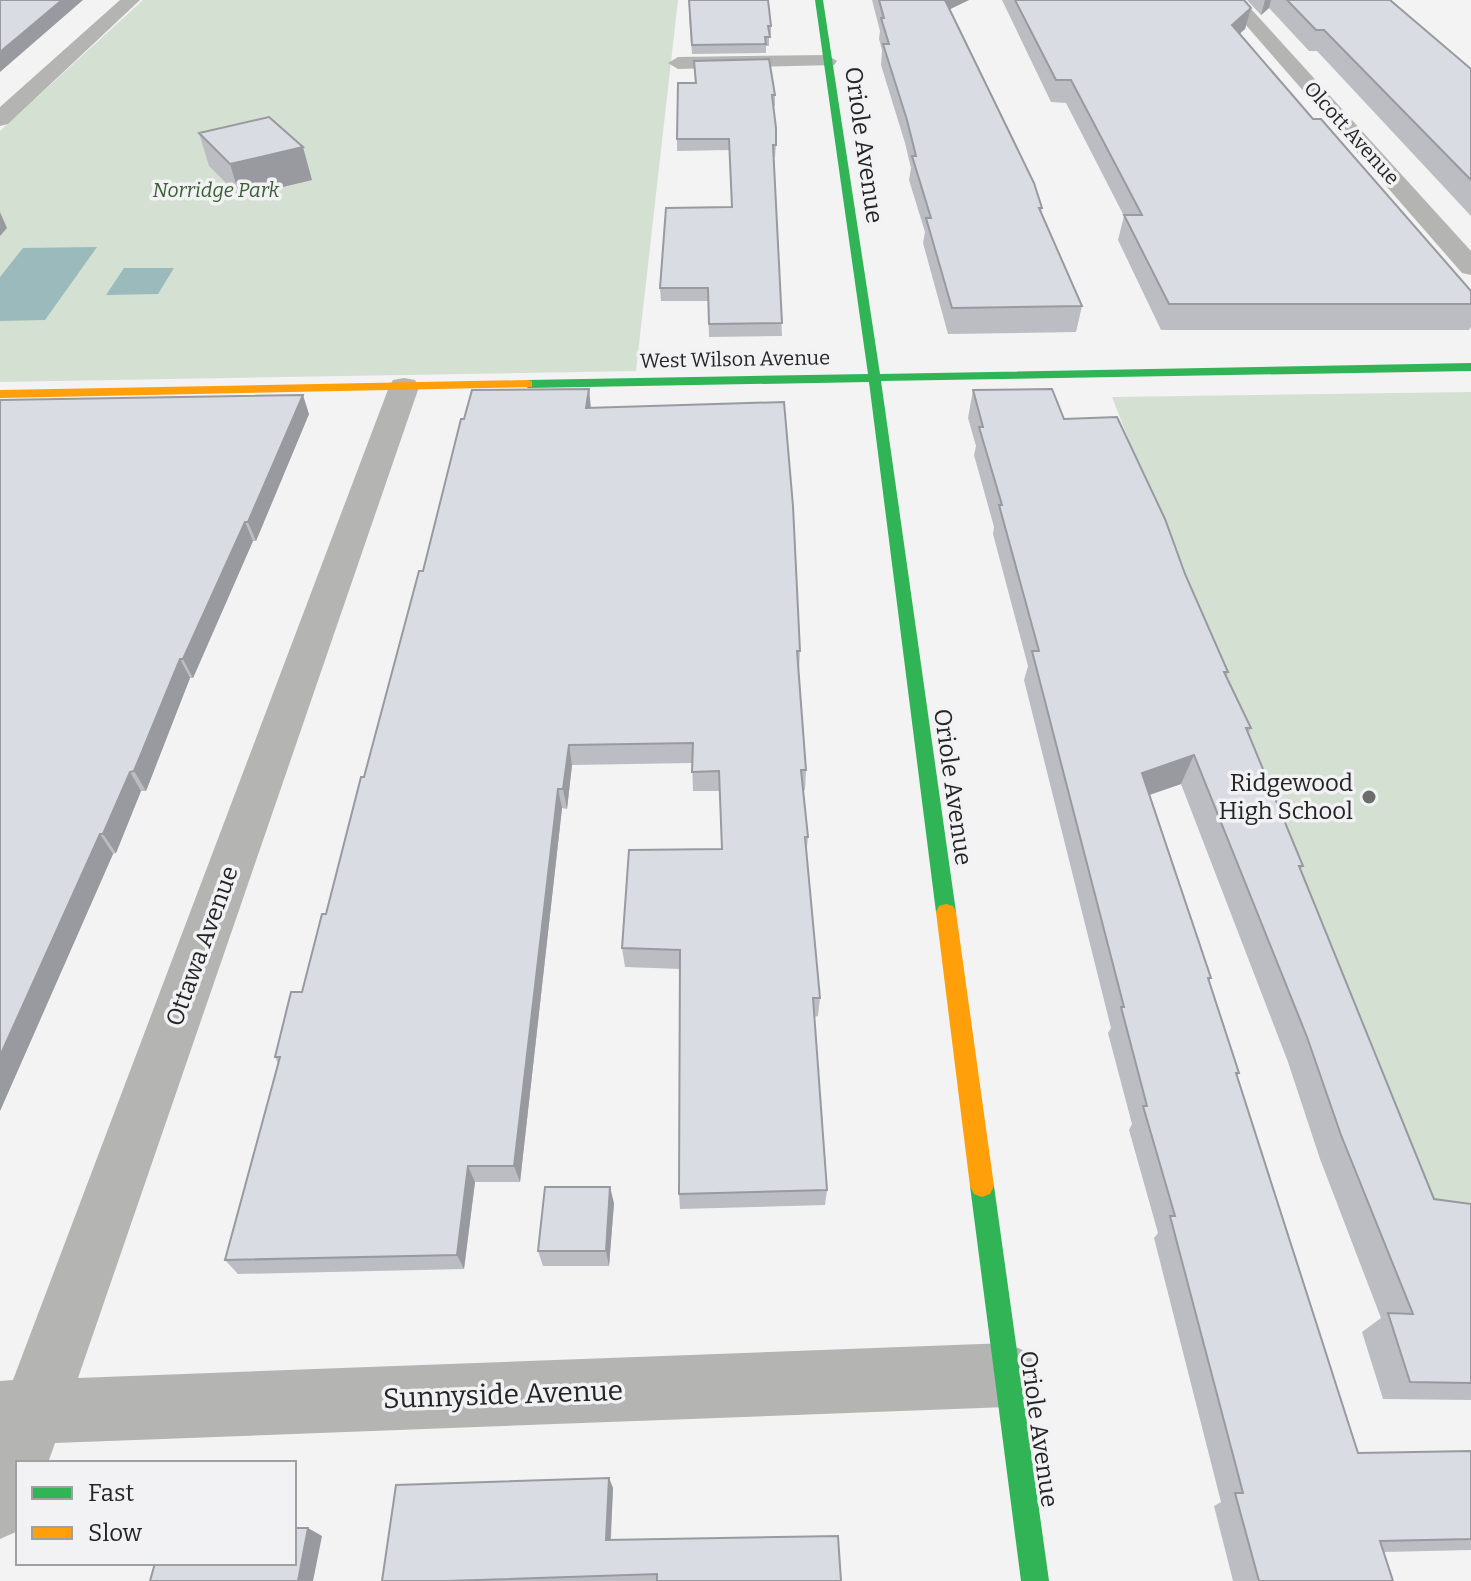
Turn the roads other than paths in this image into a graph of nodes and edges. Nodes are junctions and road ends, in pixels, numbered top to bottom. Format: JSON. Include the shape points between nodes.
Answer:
{"nodes":[{"id":1,"x":131,"y":0,"type":"edge"},
{"id":2,"x":819,"y":0,"type":"edge"},
{"id":3,"x":1233,"y":0,"type":"edge"},
{"id":4,"x":827,"y":61,"type":"junction"},
{"id":5,"x":678,"y":63,"type":"dead end"},
{"id":6,"x":0,"y":119,"type":"edge"},
{"id":7,"x":1471,"y":267,"type":"edge"},
{"id":8,"x":1471,"y":367,"type":"edge"},
{"id":9,"x":875,"y":379,"type":"junction"},
{"id":10,"x":404,"y":387,"type":"junction"},
{"id":11,"x":0,"y":394,"type":"edge"},
{"id":12,"x":1007,"y":1375,"type":"junction"},
{"id":13,"x":17,"y":1412,"type":"edge"},
{"id":14,"x":0,"y":1505,"type":"edge"},
{"id":15,"x":1035,"y":1581,"type":"edge"}],
"edges":[{"from":1,"to":6,"type":"street"},
{"from":2,"to":4,"type":"street","name":"Oriole Avenue"},
{"from":3,"to":7,"type":"street","name":"Olcott Avenue"},
{"from":4,"to":5,"type":"street"},
{"from":4,"to":9,"type":"street","name":"Oriole Avenue"},
{"from":8,"to":9,"type":"street","name":"West Wilson Avenue"},
{"from":9,"to":10,"type":"street","name":"West Wilson Avenue"},
{"from":9,"to":12,"type":"street","name":"Oriole Avenue"},
{"from":10,"to":11,"type":"street","name":"West Wilson Avenue"},
{"from":10,"to":13,"type":"street","name":"Ottawa Avenue"},
{"from":12,"to":13,"type":"street","name":"Sunnyside Avenue"},
{"from":12,"to":15,"type":"street","name":"Oriole Avenue"},
{"from":13,"to":14,"type":"street","name":"Ottawa Avenue"}]}
